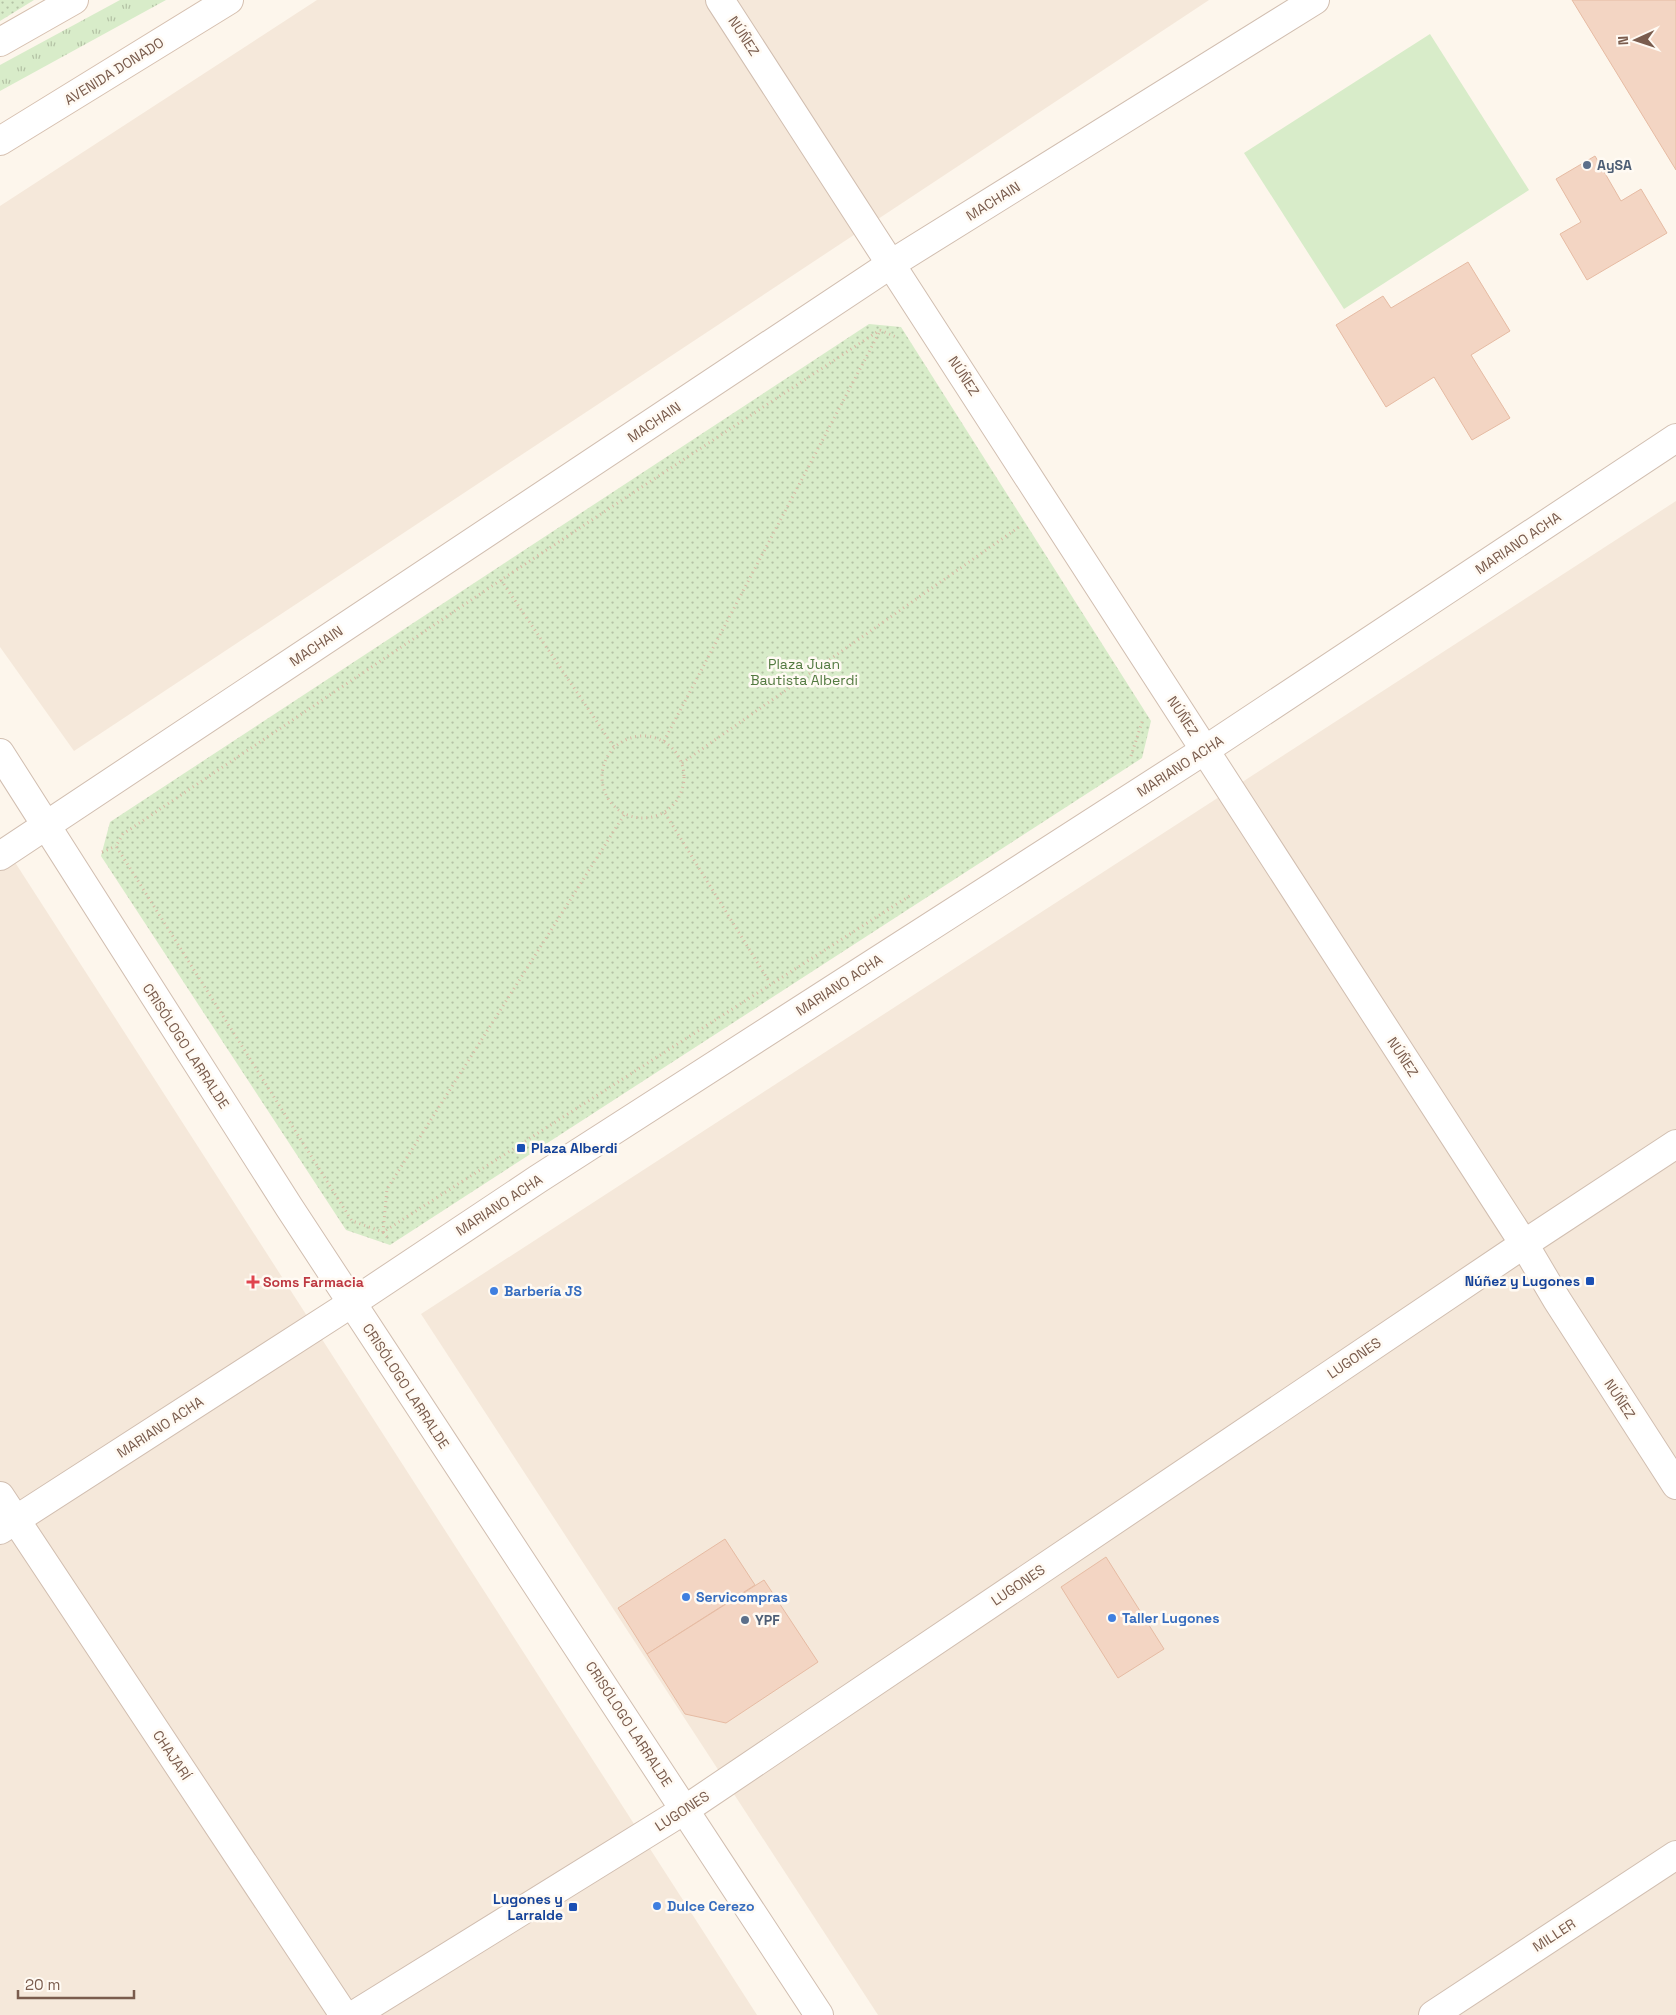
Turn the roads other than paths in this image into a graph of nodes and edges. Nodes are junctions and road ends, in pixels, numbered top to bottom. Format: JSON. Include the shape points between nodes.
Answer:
{"nodes":[{"id":1,"x":74,"y":0,"type":"edge"},
{"id":2,"x":229,"y":0,"type":"edge"},
{"id":3,"x":720,"y":0,"type":"edge"},
{"id":4,"x":1315,"y":0,"type":"edge"},
{"id":5,"x":0,"y":42,"type":"edge"},
{"id":6,"x":0,"y":141,"type":"edge"},
{"id":7,"x":892,"y":264,"type":"junction"},
{"id":8,"x":1676,"y":438,"type":"edge"},
{"id":9,"x":1205,"y":750,"type":"junction"},
{"id":10,"x":0,"y":753,"type":"edge"},
{"id":11,"x":45,"y":826,"type":"junction"},
{"id":12,"x":0,"y":856,"type":"edge"},
{"id":13,"x":1676,"y":1144,"type":"edge"},
{"id":14,"x":1524,"y":1244,"type":"junction"},
{"id":15,"x":352,"y":1303,"type":"junction"},
{"id":16,"x":1676,"y":1485,"type":"edge"},
{"id":17,"x":0,"y":1496,"type":"edge"},
{"id":18,"x":8,"y":1525,"type":"edge"},
{"id":19,"x":686,"y":1809,"type":"junction"},
{"id":20,"x":1676,"y":1855,"type":"edge"},
{"id":21,"x":344,"y":2015,"type":"edge"},
{"id":22,"x":354,"y":2015,"type":"edge"},
{"id":23,"x":819,"y":2015,"type":"edge"},
{"id":24,"x":1433,"y":2015,"type":"edge"}],
"edges":[{"from":1,"to":5,"type":"street"},
{"from":2,"to":6,"type":"street","name":"AVENIDA DONADO"},
{"from":3,"to":7,"type":"street","name":"NÚÑEZ"},
{"from":4,"to":7,"type":"street","name":"MACHAIN"},
{"from":7,"to":9,"type":"street","name":"NÚÑEZ"},
{"from":7,"to":11,"type":"street","name":"MACHAIN"},
{"from":8,"to":9,"type":"street","name":"MARIANO ACHA"},
{"from":9,"to":14,"type":"street","name":"NÚÑEZ"},
{"from":9,"to":15,"type":"street","name":"MARIANO ACHA"},
{"from":10,"to":11,"type":"street","name":"CRISÓLOGO LARRALDE"},
{"from":11,"to":12,"type":"street","name":"MACHAIN"},
{"from":11,"to":15,"type":"street","name":"CRISÓLOGO LARRALDE"},
{"from":13,"to":14,"type":"street","name":"LUGONES"},
{"from":14,"to":16,"type":"street","name":"NÚÑEZ"},
{"from":14,"to":19,"type":"street","name":"LUGONES"},
{"from":15,"to":18,"type":"street","name":"MARIANO ACHA"},
{"from":15,"to":19,"type":"street","name":"CRISÓLOGO LARRALDE"},
{"from":17,"to":18,"type":"street","name":"CHAJARÍ"},
{"from":18,"to":21,"type":"street","name":"CHAJARÍ"},
{"from":19,"to":22,"type":"street","name":"LUGONES"},
{"from":19,"to":23,"type":"street","name":"CRISÓLOGO LARRALDE"},
{"from":20,"to":24,"type":"street","name":"MILLER"}]}
